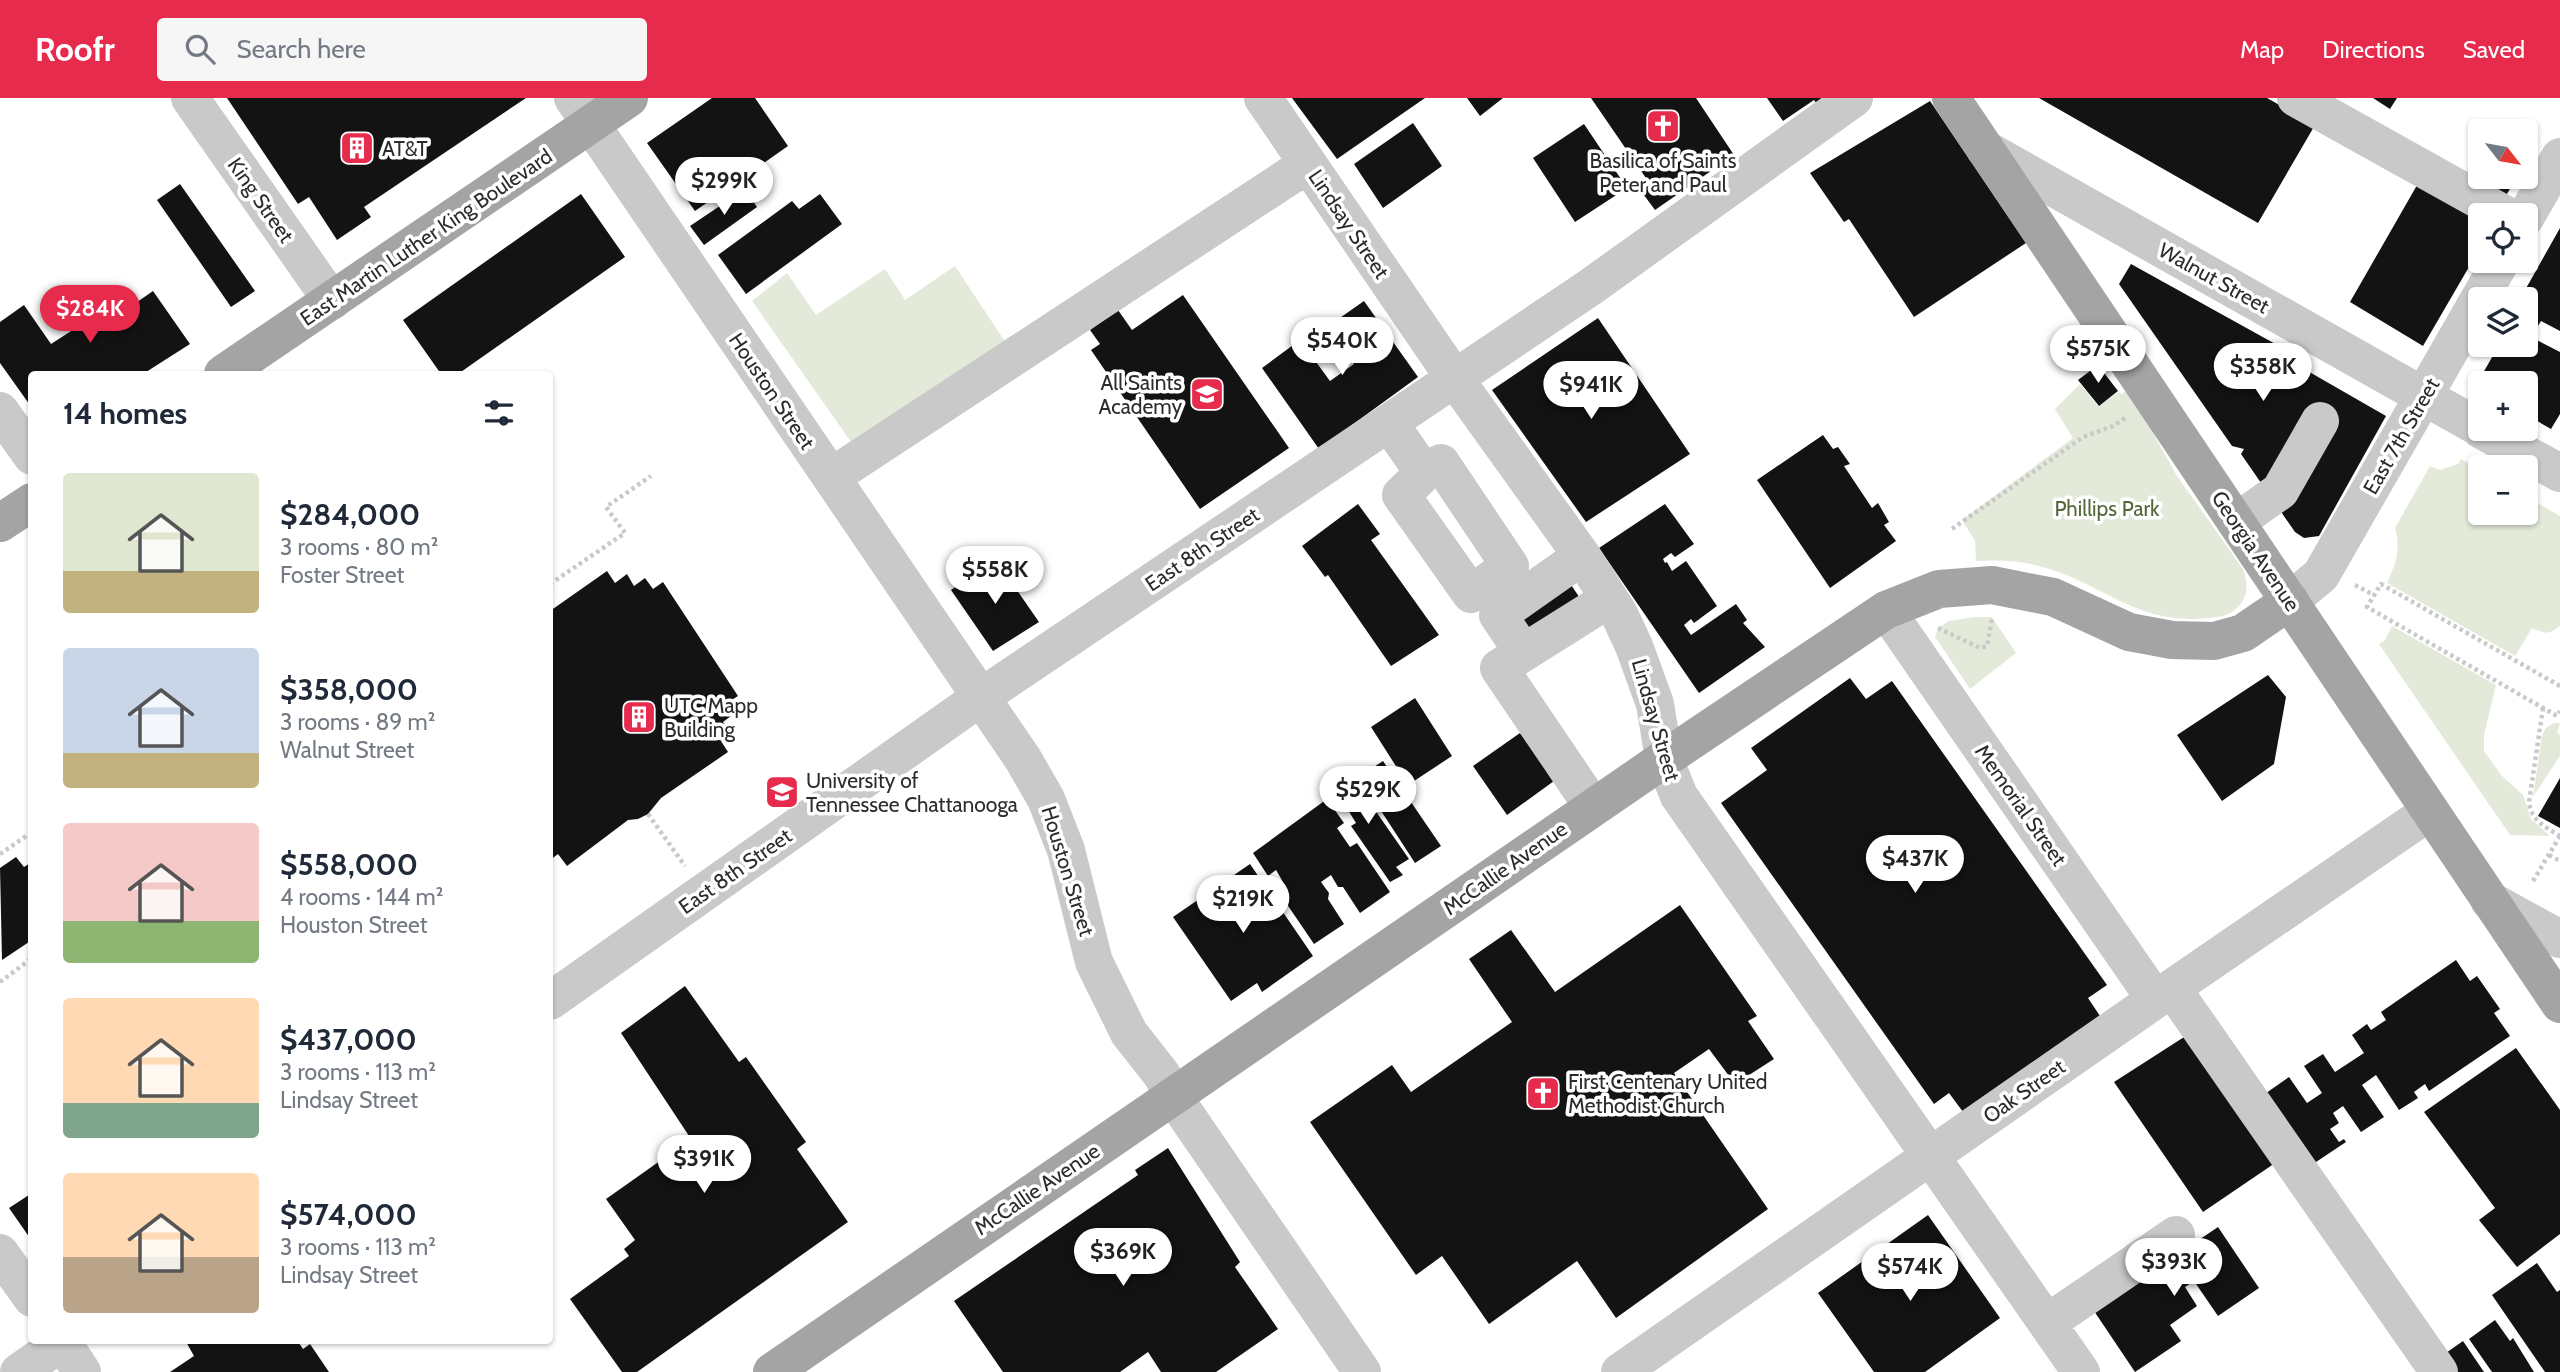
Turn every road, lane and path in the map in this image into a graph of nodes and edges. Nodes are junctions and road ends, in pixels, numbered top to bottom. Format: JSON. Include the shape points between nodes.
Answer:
{"nodes":[{"id":1,"x":190,"y":98,"type":"edge"},
{"id":2,"x":629,"y":98,"type":"edge"},
{"id":3,"x":1263,"y":98,"type":"edge"},
{"id":4,"x":1854,"y":98,"type":"edge"},
{"id":5,"x":1951,"y":98,"type":"edge"},
{"id":6,"x":2296,"y":98,"type":"edge"},
{"id":7,"x":582,"y":111,"type":"edge"},
{"id":8,"x":1985,"y":149,"type":"junction"},
{"id":9,"x":2560,"y":157,"type":"edge"},
{"id":10,"x":1308,"y":164,"type":"junction"},
{"id":11,"x":2062,"y":192,"type":"junction"},
{"id":12,"x":2484,"y":203,"type":"edge"},
{"id":13,"x":2534,"y":203,"type":"edge"},
{"id":14,"x":2043,"y":235,"type":"junction"},
{"id":15,"x":2494,"y":273,"type":"edge"},
{"id":16,"x":332,"y":302,"type":"junction"},
{"id":17,"x":228,"y":371,"type":"edge"},
{"id":18,"x":1455,"y":379,"type":"junction"},
{"id":19,"x":2424,"y":397,"type":"junction"},
{"id":20,"x":2156,"y":402,"type":"junction"},
{"id":21,"x":0,"y":411,"type":"edge"},
{"id":22,"x":2320,"y":421,"type":"dead end"},
{"id":23,"x":2468,"y":422,"type":"edge"},
{"id":24,"x":1389,"y":423,"type":"junction"},
{"id":25,"x":2502,"y":441,"type":"edge"},
{"id":26,"x":28,"y":450,"type":"edge"},
{"id":27,"x":1424,"y":473,"type":"dead end"},
{"id":28,"x":2560,"y":473,"type":"edge"},
{"id":29,"x":650,"y":476,"type":"dead end"},
{"id":30,"x":831,"y":477,"type":"junction"},
{"id":31,"x":28,"y":505,"type":"edge"},
{"id":32,"x":2236,"y":522,"type":"junction"},
{"id":33,"x":0,"y":523,"type":"edge"},
{"id":34,"x":1952,"y":529,"type":"dead end"},
{"id":35,"x":1582,"y":556,"type":"junction"},
{"id":36,"x":553,"y":582,"type":"edge"},
{"id":37,"x":2355,"y":584,"type":"dead end"},
{"id":38,"x":2374,"y":595,"type":"junction"},
{"id":39,"x":1609,"y":598,"type":"junction"},
{"id":40,"x":2290,"y":601,"type":"junction"},
{"id":41,"x":1886,"y":610,"type":"junction"},
{"id":42,"x":1992,"y":617,"type":"dead end"},
{"id":43,"x":1938,"y":628,"type":"dead end"},
{"id":44,"x":1522,"y":652,"type":"junction"},
{"id":45,"x":2559,"y":685,"type":"edge"},
{"id":46,"x":981,"y":697,"type":"junction"},
{"id":47,"x":2543,"y":708,"type":"junction"},
{"id":48,"x":2560,"y":711,"type":"edge"},
{"id":49,"x":1664,"y":759,"type":"junction"},
{"id":50,"x":1593,"y":807,"type":"junction"},
{"id":51,"x":2429,"y":812,"type":"junction"},
{"id":52,"x":648,"y":814,"type":"dead end"},
{"id":53,"x":28,"y":835,"type":"edge"},
{"id":54,"x":2560,"y":836,"type":"edge"},
{"id":55,"x":0,"y":854,"type":"edge"},
{"id":56,"x":2549,"y":855,"type":"junction"},
{"id":57,"x":2560,"y":861,"type":"edge"},
{"id":58,"x":2533,"y":881,"type":"dead end"},
{"id":59,"x":704,"y":892,"type":"junction"},
{"id":60,"x":2489,"y":900,"type":"junction"},
{"id":61,"x":2560,"y":939,"type":"edge"},
{"id":62,"x":28,"y":961,"type":"edge"},
{"id":63,"x":0,"y":982,"type":"edge"},
{"id":64,"x":2164,"y":994,"type":"junction"},
{"id":65,"x":553,"y":999,"type":"edge"},
{"id":66,"x":2560,"y":1004,"type":"edge"},
{"id":67,"x":1173,"y":1096,"type":"junction"},
{"id":68,"x":1930,"y":1156,"type":"junction"},
{"id":69,"x":2176,"y":1235,"type":"dead end"},
{"id":70,"x":0,"y":1253,"type":"edge"},
{"id":71,"x":28,"y":1292,"type":"edge"},
{"id":72,"x":2047,"y":1323,"type":"junction"},
{"id":73,"x":68,"y":1349,"type":"edge"},
{"id":74,"x":19,"y":1372,"type":"edge"},
{"id":75,"x":772,"y":1372,"type":"edge"},
{"id":76,"x":1362,"y":1372,"type":"edge"},
{"id":77,"x":1620,"y":1372,"type":"edge"},
{"id":78,"x":2081,"y":1372,"type":"edge"},
{"id":79,"x":2439,"y":1372,"type":"edge"}],
"edges":[{"from":1,"to":16,"type":"street","name":"King Street"},
{"from":2,"to":7,"type":"main road","name":"East Martin Luther King Boulevard"},
{"from":3,"to":10,"type":"street","name":"Lindsay Street"},
{"from":4,"to":18,"type":"street","name":"East 8th Street"},
{"from":5,"to":8,"type":"main road","name":"Georgia Avenue"},
{"from":6,"to":12,"type":"street"},
{"from":7,"to":16,"type":"main road","name":"East Martin Luther King Boulevard"},
{"from":7,"to":30,"type":"street","name":"Houston Street"},
{"from":8,"to":11,"type":"street","name":"Walnut Street"},
{"from":8,"to":14,"type":"main road","name":"Georgia Avenue"},
{"from":9,"to":13,"type":"street"},
{"from":10,"to":18,"type":"street","name":"Lindsay Street"},
{"from":10,"to":30,"type":"street"},
{"from":11,"to":14,"type":"street","via":[[2051,192],[2041,202]]},
{"from":11,"to":19,"type":"street","name":"Walnut Street"},
{"from":14,"to":20,"type":"main road","name":"Georgia Avenue"},
{"from":15,"to":19,"type":"street","name":"East 7th Street"},
{"from":16,"to":17,"type":"main road","name":"East Martin Luther King Boulevard"},
{"from":18,"to":24,"type":"street","name":"East 8th Street"},
{"from":18,"to":35,"type":"street","name":"Lindsay Street"},
{"from":19,"to":23,"type":"street","name":"Walnut Street"},
{"from":19,"to":40,"type":"street","name":"East 7th Street","via":[[2321,575]]},
{"from":20,"to":32,"type":"main road","name":"Georgia Avenue"},
{"from":20,"to":34,"type":"path","via":[[2083,437]]},
{"from":21,"to":26,"type":"street"},
{"from":22,"to":32,"type":"street","via":[[2280,491]]},
{"from":24,"to":27,"type":"street"},
{"from":24,"to":46,"type":"street","name":"East 8th Street"},
{"from":25,"to":28,"type":"street","name":"Walnut Street"},
{"from":29,"to":36,"type":"path","via":[[606,507],[625,533]]},
{"from":30,"to":46,"type":"street","name":"Houston Street"},
{"from":31,"to":33,"type":"main road"},
{"from":32,"to":40,"type":"main road","name":"Georgia Avenue"},
{"from":35,"to":39,"type":"street","name":"Lindsay Street"},
{"from":35,"to":44,"type":"street","via":[[1498,615]]},
{"from":37,"to":38,"type":"path"},
{"from":38,"to":45,"type":"path","via":[[2381,584]]},
{"from":38,"to":47,"type":"path","via":[[2367,607]]},
{"from":39,"to":44,"type":"street"},
{"from":39,"to":49,"type":"street","name":"Lindsay Street","via":[[1634,646],[1655,704]]},
{"from":40,"to":41,"type":"main road","name":"McCallie Avenue","via":[[2244,633],[2214,641],[2129,632],[2053,597],[1992,585],[1939,589]]},
{"from":40,"to":51,"type":"main road","name":"Georgia Avenue"},
{"from":41,"to":49,"type":"main road","name":"McCallie Avenue"},
{"from":41,"to":64,"type":"street","name":"Memorial Street"},
{"from":42,"to":43,"type":"path","via":[[1987,646],[1980,648]]},
{"from":44,"to":50,"type":"street","via":[[1499,668]]},
{"from":46,"to":59,"type":"street","name":"East 8th Street"},
{"from":46,"to":67,"type":"street","name":"Houston Street","via":[[1046,799],[1066,850],[1094,962],[1129,1033]]},
{"from":47,"to":48,"type":"path","via":[[2557,716]]},
{"from":47,"to":54,"type":"path","via":[[2530,811]]},
{"from":49,"to":50,"type":"main road","name":"McCallie Avenue"},
{"from":49,"to":68,"type":"street","name":"Lindsay Street","via":[[1679,796]]},
{"from":50,"to":67,"type":"main road","name":"McCallie Avenue"},
{"from":51,"to":60,"type":"main road","name":"Georgia Avenue"},
{"from":51,"to":64,"type":"street","name":"Oak Street"},
{"from":52,"to":59,"type":"path"},
{"from":53,"to":55,"type":"path"},
{"from":54,"to":56,"type":"path"},
{"from":56,"to":57,"type":"path"},
{"from":56,"to":58,"type":"path"},
{"from":59,"to":65,"type":"street","name":"East 8th Street"},
{"from":60,"to":61,"type":"street"},
{"from":60,"to":66,"type":"main road","name":"Georgia Avenue"},
{"from":62,"to":63,"type":"path"},
{"from":64,"to":68,"type":"street","name":"Oak Street"},
{"from":64,"to":79,"type":"street","name":"Memorial Street"},
{"from":67,"to":75,"type":"main road","name":"McCallie Avenue"},
{"from":67,"to":76,"type":"street","name":"Houston Street"},
{"from":68,"to":72,"type":"street","name":"Lindsay Street"},
{"from":68,"to":77,"type":"street","name":"Oak Street"},
{"from":69,"to":72,"type":"street"},
{"from":70,"to":71,"type":"street"},
{"from":72,"to":78,"type":"street","name":"Lindsay Street"},
{"from":73,"to":74,"type":"street"}]}
